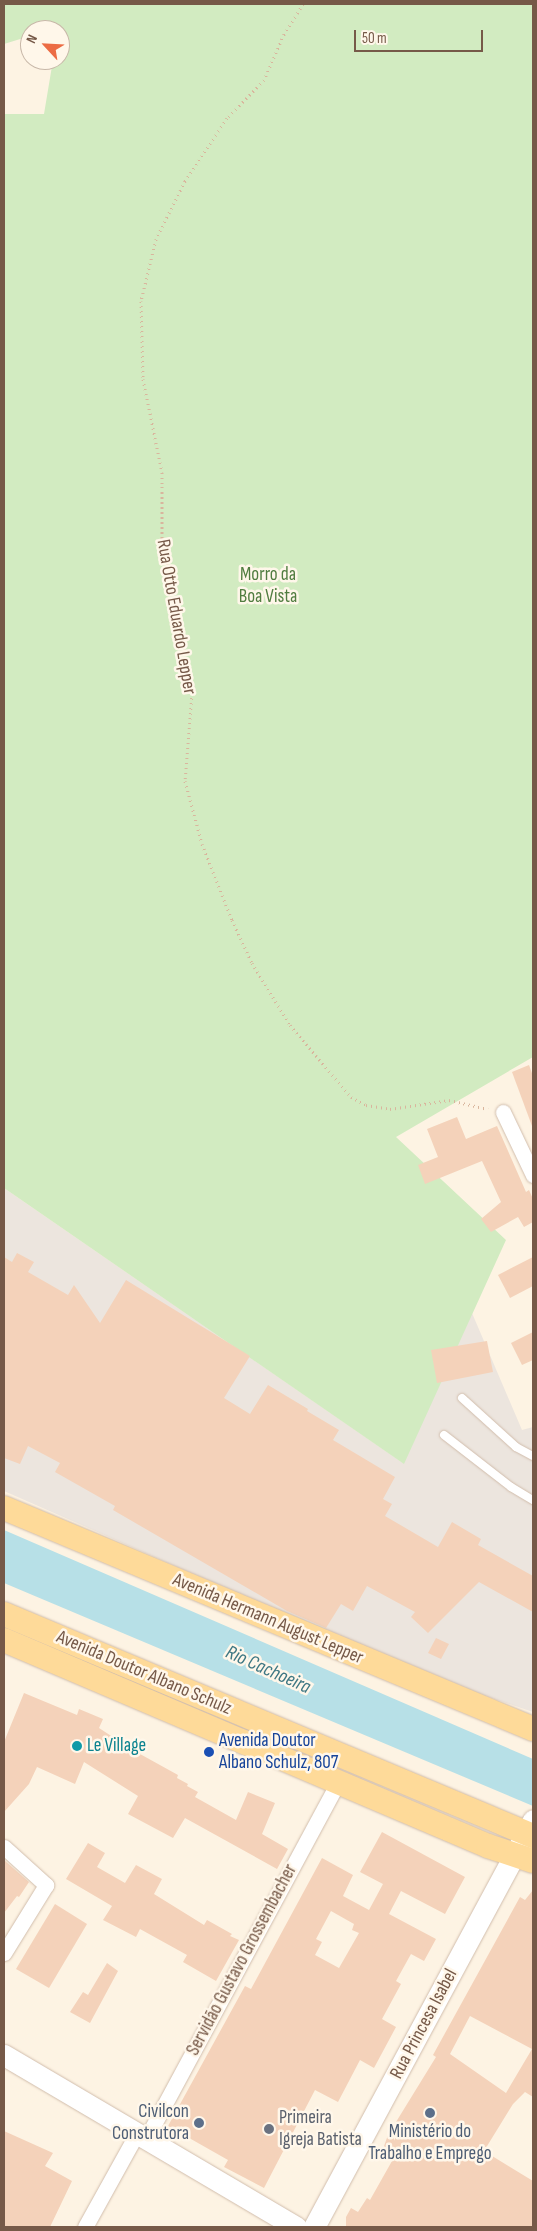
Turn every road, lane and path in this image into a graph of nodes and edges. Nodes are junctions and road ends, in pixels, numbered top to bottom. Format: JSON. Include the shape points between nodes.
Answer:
{"nodes":[{"id":1,"x":303,"y":4,"type":"edge"},
{"id":2,"x":503,"y":1112,"type":"joint"},
{"id":3,"x":533,"y":1175,"type":"edge"},
{"id":4,"x":462,"y":1398,"type":"dead end"},
{"id":5,"x":444,"y":1435,"type":"dead end"},
{"id":6,"x":533,"y":1456,"type":"edge"},
{"id":7,"x":533,"y":1500,"type":"edge"},
{"id":8,"x":4,"y":1508,"type":"edge"},
{"id":9,"x":4,"y":1614,"type":"edge"},
{"id":10,"x":4,"y":1640,"type":"edge"},
{"id":11,"x":533,"y":1729,"type":"edge"},
{"id":12,"x":338,"y":1782,"type":"junction"},
{"id":13,"x":531,"y":1828,"type":"edge"},
{"id":14,"x":4,"y":1847,"type":"edge"},
{"id":15,"x":524,"y":1859,"type":"edge"},
{"id":16,"x":4,"y":1953,"type":"edge"},
{"id":17,"x":4,"y":2055,"type":"edge"},
{"id":18,"x":141,"y":2136,"type":"junction"},
{"id":19,"x":85,"y":2227,"type":"edge"},
{"id":20,"x":296,"y":2227,"type":"edge"},
{"id":21,"x":314,"y":2227,"type":"edge"}],
"edges":[{"from":1,"to":2,"type":"path","name":"Rua Otto Eduardo Lepper","via":[[284,34],[264,80],[227,118],[185,181],[156,239],[141,300],[143,380],[162,472],[162,539],[192,693],[185,781],[202,844],[252,963],[290,1025],[351,1097],[366,1105],[390,1109],[449,1100]]},
{"from":2,"to":3,"type":"street"},
{"from":4,"to":6,"type":"lane","via":[[516,1447]]},
{"from":5,"to":7,"type":"lane"},
{"from":8,"to":11,"type":"main road","name":"Avenida Hermann August Lepper"},
{"from":9,"to":13,"type":"main road","name":"Avenida Doutor Albano Schulz"},
{"from":10,"to":12,"type":"main road","name":"Avenida Doutor Albano Schulz"},
{"from":12,"to":15,"type":"main road","name":"Avenida Doutor Albano Schulz"},
{"from":12,"to":18,"type":"street","name":"Servidão Gustavo Grossembacher"},
{"from":13,"to":15,"type":"main road","name":"Rua Princesa Isabel"},
{"from":14,"to":16,"type":"street","via":[[46,1885]]},
{"from":15,"to":21,"type":"main road","name":"Rua Princesa Isabel"},
{"from":17,"to":18,"type":"main road"},
{"from":18,"to":19,"type":"street","name":"Servidão Gustavo Grossembacher"},
{"from":18,"to":20,"type":"main road"}]}
